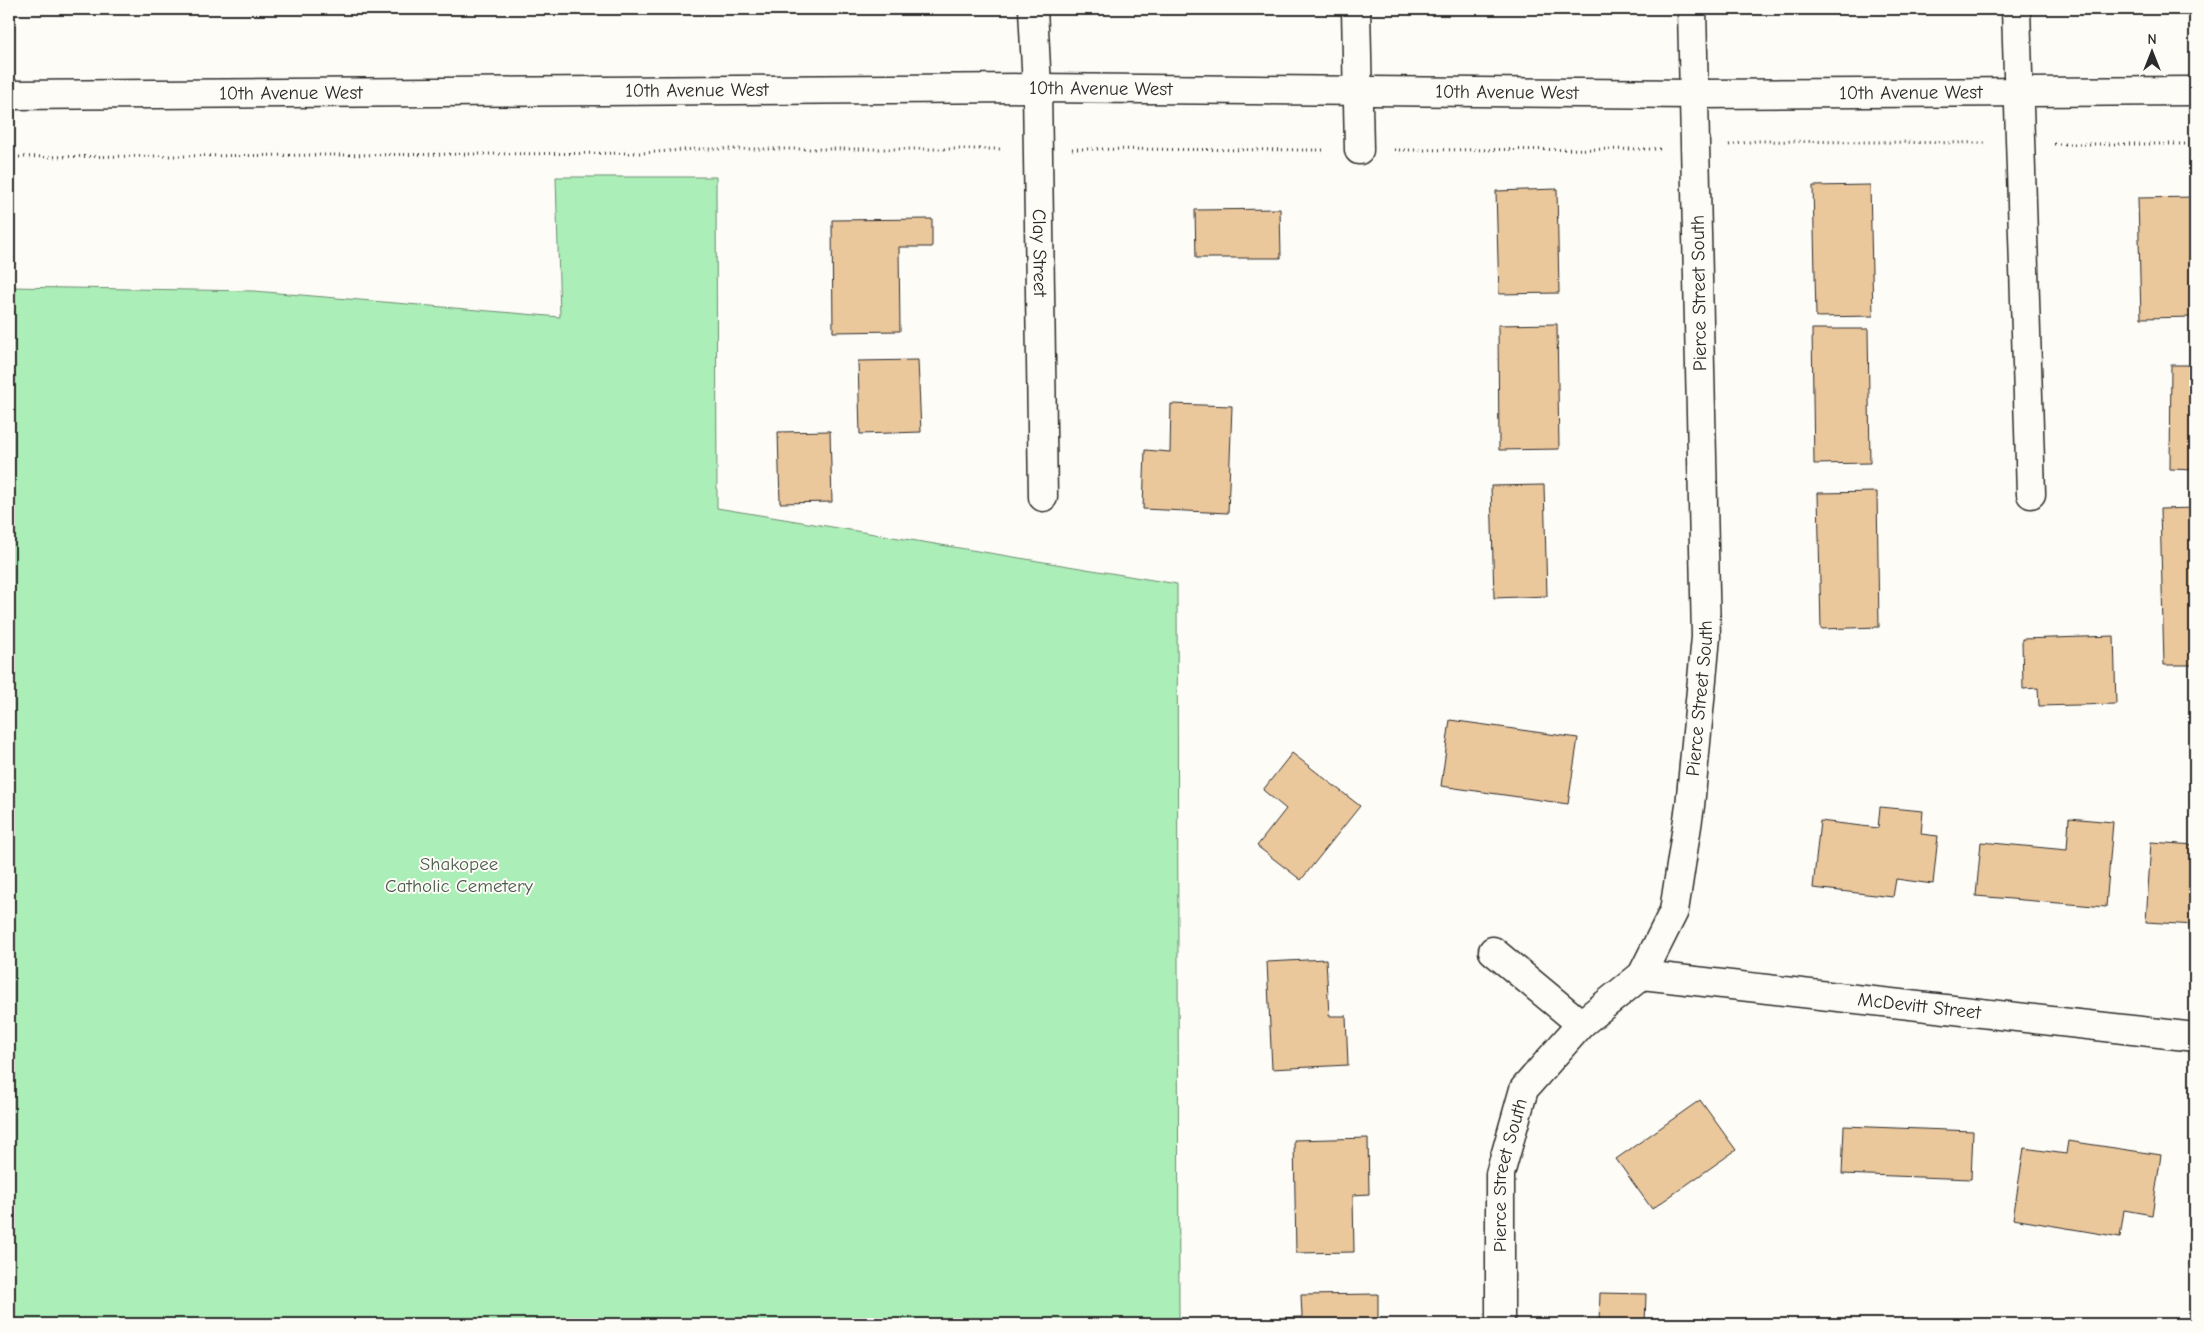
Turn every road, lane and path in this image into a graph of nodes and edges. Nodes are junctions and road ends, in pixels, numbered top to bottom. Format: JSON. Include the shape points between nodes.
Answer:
{"nodes":[{"id":1,"x":1033,"y":9,"type":"edge"},
{"id":2,"x":1356,"y":9,"type":"edge"},
{"id":3,"x":1692,"y":9,"type":"edge"},
{"id":4,"x":2016,"y":9,"type":"edge"},
{"id":5,"x":1037,"y":88,"type":"junction"},
{"id":6,"x":1358,"y":90,"type":"junction"},
{"id":7,"x":2195,"y":91,"type":"edge"},
{"id":8,"x":2018,"y":92,"type":"junction"},
{"id":9,"x":1695,"y":94,"type":"junction"},
{"id":10,"x":9,"y":95,"type":"edge"},
{"id":11,"x":2020,"y":144,"type":"junction"},
{"id":12,"x":2195,"y":144,"type":"edge"},
{"id":13,"x":1038,"y":149,"type":"junction"},
{"id":14,"x":1696,"y":149,"type":"junction"},
{"id":15,"x":1359,"y":150,"type":"junction"},
{"id":16,"x":9,"y":158,"type":"edge"},
{"id":17,"x":2031,"y":494,"type":"dead end"},
{"id":18,"x":1043,"y":497,"type":"dead end"},
{"id":19,"x":1493,"y":951,"type":"dead end"},
{"id":20,"x":1642,"y":975,"type":"junction"},
{"id":21,"x":1581,"y":1024,"type":"junction"},
{"id":22,"x":2195,"y":1037,"type":"edge"},
{"id":23,"x":1500,"y":1324,"type":"edge"}],
"edges":[{"from":1,"to":5,"type":"street","name":"Clay Street"},
{"from":2,"to":6,"type":"street"},
{"from":3,"to":9,"type":"street","name":"Pierce Street South"},
{"from":4,"to":8,"type":"street"},
{"from":5,"to":6,"type":"street","name":"10th Avenue West"},
{"from":5,"to":10,"type":"street","name":"10th Avenue West"},
{"from":5,"to":13,"type":"street","name":"Clay Street"},
{"from":6,"to":9,"type":"street","name":"10th Avenue West"},
{"from":6,"to":15,"type":"street"},
{"from":7,"to":8,"type":"street","name":"10th Avenue West"},
{"from":8,"to":9,"type":"street","name":"10th Avenue West"},
{"from":8,"to":11,"type":"street"},
{"from":9,"to":14,"type":"street","name":"Pierce Street South"},
{"from":11,"to":12,"type":"path"},
{"from":11,"to":14,"type":"path","via":[[1756,141]]},
{"from":11,"to":17,"type":"street"},
{"from":13,"to":15,"type":"path"},
{"from":13,"to":16,"type":"path","via":[[696,149],[643,153]]},
{"from":13,"to":18,"type":"street","name":"Clay Street"},
{"from":14,"to":15,"type":"path"},
{"from":14,"to":20,"type":"street","name":"Pierce Street South","via":[[1706,637],[1690,806],[1674,911]]},
{"from":19,"to":21,"type":"street"},
{"from":20,"to":21,"type":"street","name":"Pierce Street South"},
{"from":20,"to":22,"type":"street","name":"McDevitt Street"},
{"from":21,"to":23,"type":"street","name":"Pierce Street South","via":[[1524,1089],[1500,1174]]}]}
